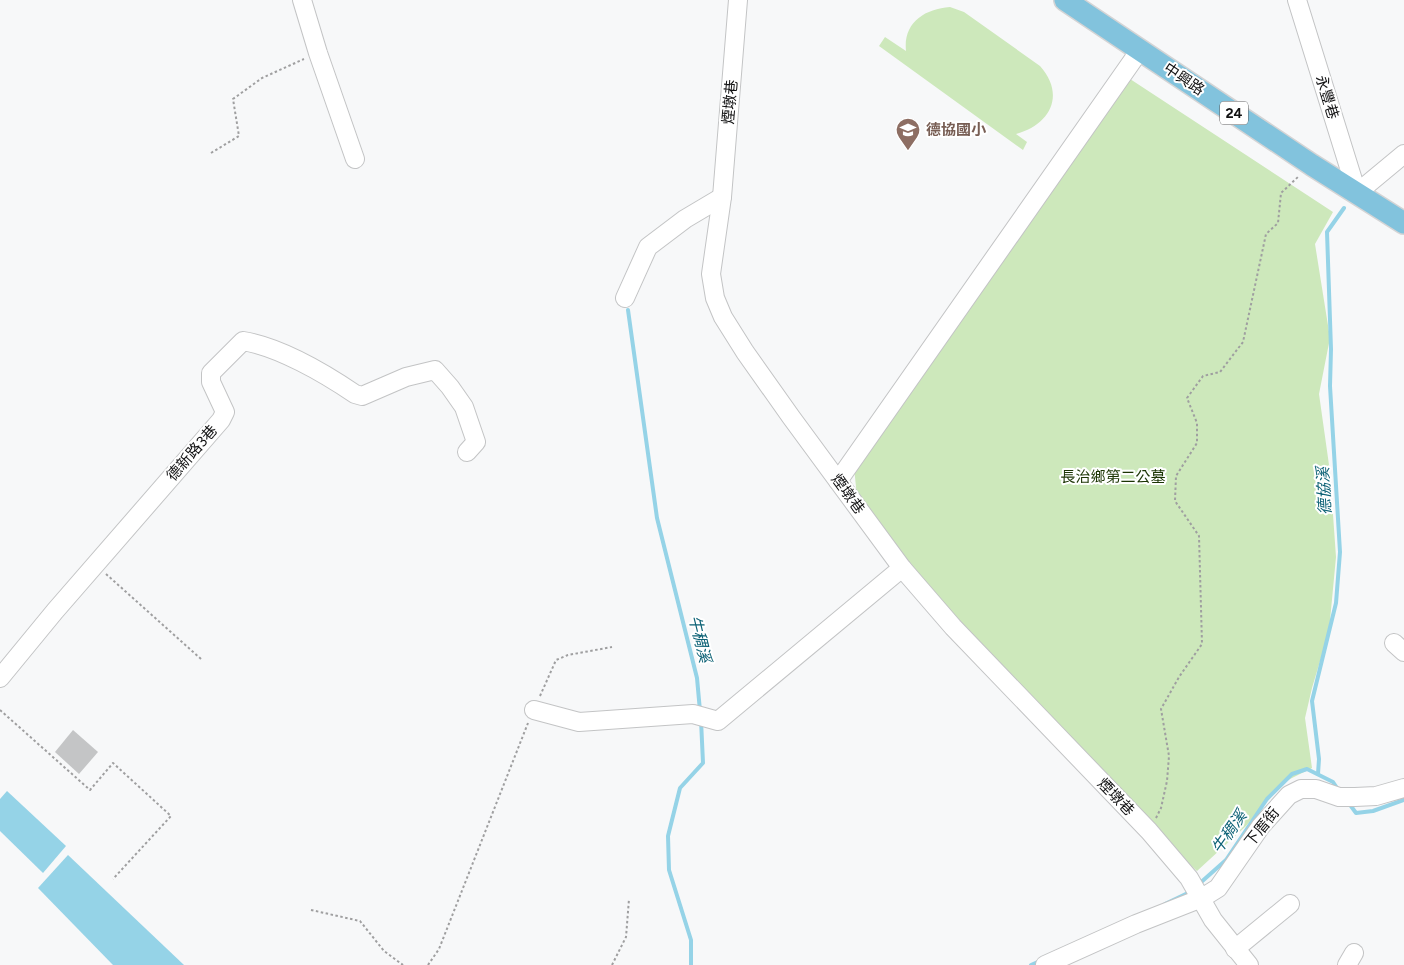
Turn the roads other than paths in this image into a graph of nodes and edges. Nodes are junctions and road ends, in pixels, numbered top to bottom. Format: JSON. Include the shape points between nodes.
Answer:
{"nodes":[{"id":1,"x":302,"y":0,"type":"edge"},
{"id":2,"x":738,"y":0,"type":"edge"},
{"id":3,"x":1064,"y":0,"type":"edge"},
{"id":4,"x":1297,"y":0,"type":"edge"},
{"id":5,"x":1140,"y":50,"type":"junction"},
{"id":6,"x":1404,"y":154,"type":"edge"},
{"id":7,"x":355,"y":159,"type":"dead end"},
{"id":8,"x":1357,"y":194,"type":"junction"},
{"id":9,"x":722,"y":197,"type":"junction"},
{"id":10,"x":1404,"y":223,"type":"edge"},
{"id":11,"x":625,"y":298,"type":"dead end"},
{"id":12,"x":467,"y":452,"type":"dead end"},
{"id":13,"x":838,"y":481,"type":"junction"},
{"id":14,"x":902,"y":568,"type":"junction"},
{"id":15,"x":0,"y":678,"type":"edge"},
{"id":16,"x":534,"y":710,"type":"road end"},
{"id":17,"x":1404,"y":788,"type":"edge"},
{"id":18,"x":1200,"y":896,"type":"junction"},
{"id":19,"x":1290,"y":904,"type":"dead end"},
{"id":20,"x":1235,"y":949,"type":"junction"},
{"id":21,"x":1045,"y":965,"type":"edge"},
{"id":22,"x":1249,"y":965,"type":"edge"}],
"edges":[{"from":1,"to":7,"type":"street"},
{"from":2,"to":9,"type":"street","name":"煙墩巷"},
{"from":3,"to":5,"type":"main road","name":"中興路","number":"24"},
{"from":4,"to":8,"type":"street","name":"永豐巷"},
{"from":5,"to":8,"type":"main road","name":"中興路","number":"24"},
{"from":5,"to":13,"type":"street"},
{"from":6,"to":8,"type":"street"},
{"from":8,"to":10,"type":"main road","name":"中興路","number":"24"},
{"from":9,"to":11,"type":"street","via":[[648,247]]},
{"from":9,"to":13,"type":"street","name":"煙墩巷","via":[[711,274],[718,304],[745,352]]},
{"from":12,"to":15,"type":"street","name":"德新路3巷","via":[[476,442],[464,408],[434,370],[406,377],[362,396],[306,364],[257,343],[243,341],[211,373],[211,382],[225,412],[221,420]]},
{"from":13,"to":14,"type":"street","name":"煙墩巷"},
{"from":14,"to":16,"type":"street","via":[[718,721],[693,714],[579,722]]},
{"from":14,"to":18,"type":"street","name":"煙墩巷","via":[[953,626],[1149,831]]},
{"from":17,"to":18,"type":"street","name":"下厝街","via":[[1376,796],[1347,797],[1301,788],[1289,795],[1261,826],[1218,888]]},
{"from":18,"to":20,"type":"street","name":"煙墩巷","via":[[1212,920]]},
{"from":18,"to":21,"type":"street"},
{"from":19,"to":20,"type":"street"},
{"from":20,"to":22,"type":"street","name":"煙墩巷"}]}
